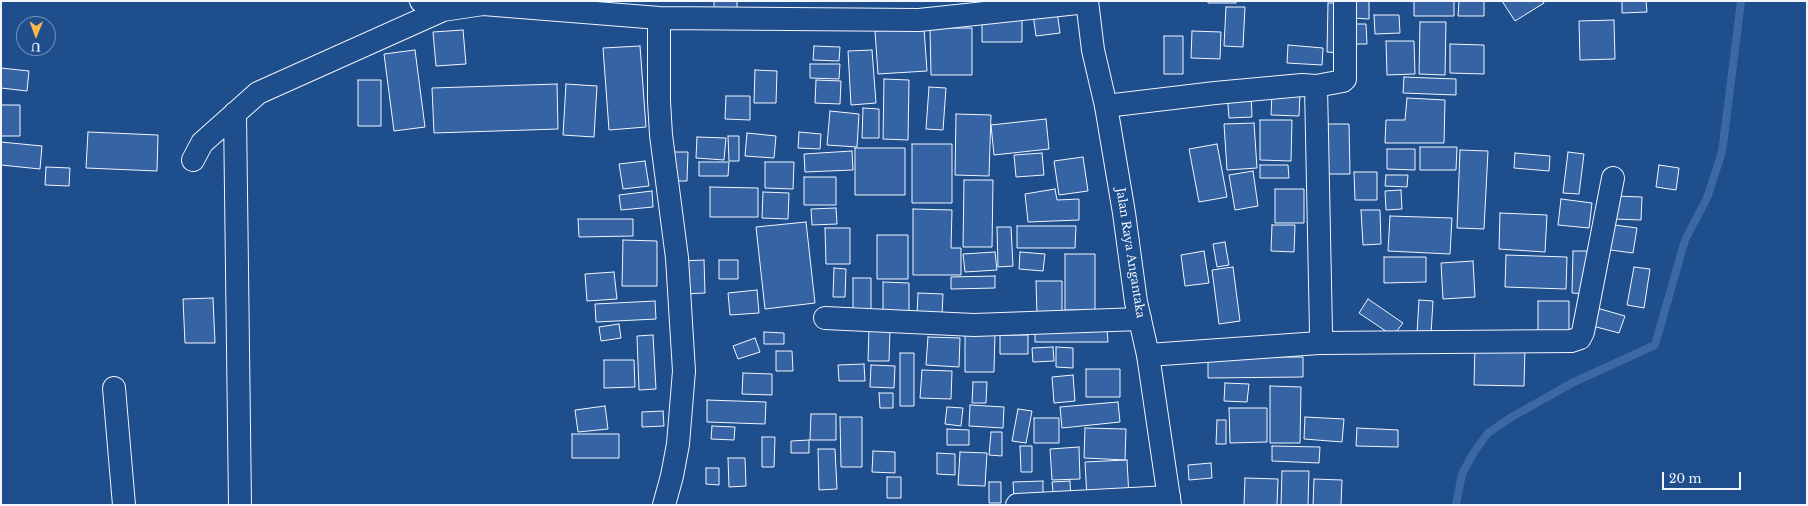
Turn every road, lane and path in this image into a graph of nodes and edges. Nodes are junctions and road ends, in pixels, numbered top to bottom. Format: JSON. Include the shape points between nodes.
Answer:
{"nodes":[{"id":1,"x":421,"y":1,"type":"edge"},
{"id":2,"x":1345,"y":1,"type":"edge"},
{"id":3,"x":1087,"y":2,"type":"edge"},
{"id":4,"x":550,"y":5,"type":"edge"},
{"id":5,"x":443,"y":10,"type":"junction"},
{"id":6,"x":660,"y":18,"type":"junction"},
{"id":7,"x":1316,"y":86,"type":"junction"},
{"id":8,"x":1106,"y":106,"type":"junction"},
{"id":9,"x":235,"y":113,"type":"junction"},
{"id":10,"x":193,"y":160,"type":"dead end"},
{"id":11,"x":1613,"y":178,"type":"dead end"},
{"id":12,"x":825,"y":318,"type":"dead end"},
{"id":13,"x":1140,"y":319,"type":"junction"},
{"id":14,"x":1319,"y":343,"type":"junction"},
{"id":15,"x":1148,"y":354,"type":"junction"},
{"id":16,"x":114,"y":388,"type":"dead end"},
{"id":17,"x":1169,"y":501,"type":"edge"},
{"id":18,"x":124,"y":505,"type":"edge"},
{"id":19,"x":240,"y":505,"type":"edge"},
{"id":20,"x":664,"y":505,"type":"edge"},
{"id":21,"x":1017,"y":505,"type":"edge"}],
"edges":[{"from":1,"to":5,"type":"street"},
{"from":2,"to":7,"type":"street","via":[[1344,80]]},
{"from":3,"to":6,"type":"street","via":[[919,20]]},
{"from":3,"to":8,"type":"street","name":"Jalan Raya Angantaka","via":[[1093,50]]},
{"from":4,"to":5,"type":"street","via":[[483,4]]},
{"from":4,"to":6,"type":"street"},
{"from":5,"to":9,"type":"street","via":[[258,93]]},
{"from":6,"to":20,"type":"street","via":[[661,135],[674,228],[684,341],[678,444]]},
{"from":7,"to":8,"type":"street","via":[[1223,92]]},
{"from":7,"to":14,"type":"street","via":[[1321,332]]},
{"from":8,"to":13,"type":"street","name":"Jalan Raya Angantaka"},
{"from":9,"to":10,"type":"street","via":[[202,143]]},
{"from":9,"to":19,"type":"street"},
{"from":11,"to":14,"type":"street","via":[[1580,338],[1571,341]]},
{"from":12,"to":13,"type":"street","via":[[974,325]]},
{"from":13,"to":15,"type":"street","name":"Jalan Raya Angantaka"},
{"from":14,"to":15,"type":"street"},
{"from":15,"to":17,"type":"street","name":"Jalan Raya Angantaka"},
{"from":16,"to":18,"type":"street"},
{"from":17,"to":21,"type":"street"}]}
